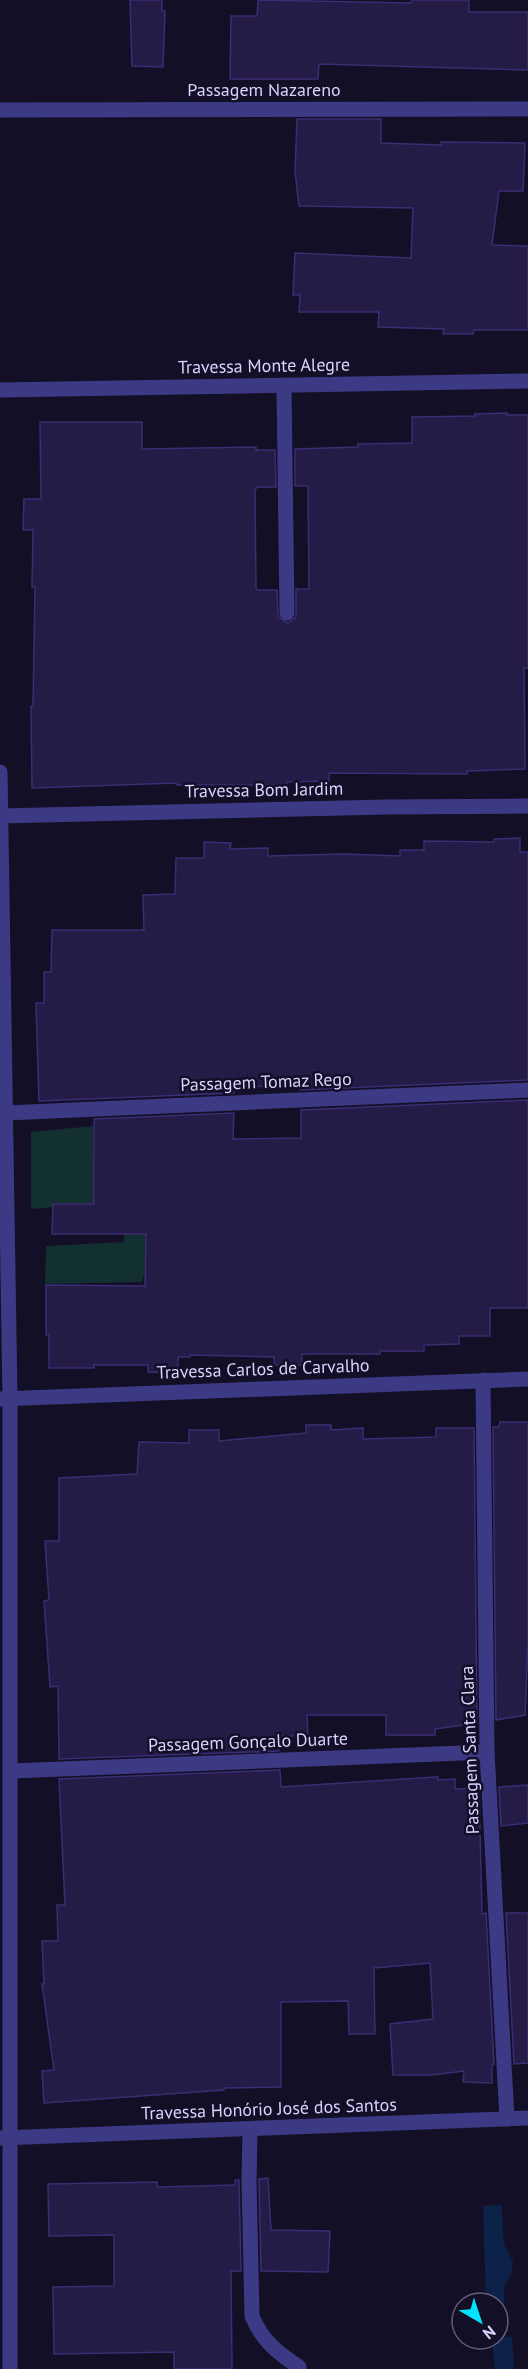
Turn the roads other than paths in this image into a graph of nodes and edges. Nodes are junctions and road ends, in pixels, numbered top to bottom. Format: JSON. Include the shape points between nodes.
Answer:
{"nodes":[{"id":1,"x":528,"y":109,"type":"edge"},
{"id":2,"x":0,"y":110,"type":"edge"},
{"id":3,"x":528,"y":381,"type":"edge"},
{"id":4,"x":284,"y":386,"type":"junction"},
{"id":5,"x":0,"y":390,"type":"edge"},
{"id":6,"x":287,"y":613,"type":"dead end"},
{"id":7,"x":0,"y":772,"type":"edge"},
{"id":8,"x":528,"y":806,"type":"edge"},
{"id":9,"x":0,"y":816,"type":"edge"},
{"id":10,"x":528,"y":1090,"type":"edge"},
{"id":11,"x":6,"y":1113,"type":"junction"},
{"id":12,"x":528,"y":1379,"type":"edge"},
{"id":13,"x":483,"y":1380,"type":"junction"},
{"id":14,"x":5,"y":1399,"type":"edge"},
{"id":15,"x":487,"y":1752,"type":"junction"},
{"id":16,"x":11,"y":1771,"type":"junction"},
{"id":17,"x":528,"y":2118,"type":"edge"},
{"id":18,"x":507,"y":2119,"type":"junction"},
{"id":19,"x":250,"y":2129,"type":"junction"},
{"id":20,"x":6,"y":2138,"type":"edge"},
{"id":21,"x":299,"y":2367,"type":"dead end"},
{"id":22,"x":10,"y":2369,"type":"edge"}],
"edges":[{"from":1,"to":2,"type":"street","name":"Passagem Nazareno"},
{"from":3,"to":4,"type":"street","name":"Travessa Monte Alegre"},
{"from":4,"to":5,"type":"street","name":"Travessa Monte Alegre"},
{"from":4,"to":6,"type":"street"},
{"from":7,"to":9,"type":"street"},
{"from":8,"to":9,"type":"street","name":"Travessa Bom Jardim"},
{"from":9,"to":11,"type":"street"},
{"from":10,"to":11,"type":"street","name":"Passagem Tomaz Rego"},
{"from":11,"to":14,"type":"street"},
{"from":12,"to":13,"type":"street","name":"Travessa Carlos de Carvalho"},
{"from":13,"to":14,"type":"street","name":"Travessa Carlos de Carvalho"},
{"from":13,"to":15,"type":"street","name":"Passagem Santa Clara"},
{"from":14,"to":16,"type":"street"},
{"from":15,"to":16,"type":"street","name":"Passagem Gonçalo Duarte"},
{"from":15,"to":18,"type":"street","name":"Passagem Santa Clara"},
{"from":16,"to":20,"type":"street"},
{"from":17,"to":18,"type":"street","name":"Travessa Honório José dos Santos"},
{"from":18,"to":19,"type":"street","name":"Travessa Honório José dos Santos"},
{"from":19,"to":20,"type":"street","name":"Travessa Honório José dos Santos"},
{"from":19,"to":21,"type":"street","via":[[252,2316],[258,2332],[273,2350]]},
{"from":20,"to":22,"type":"street"}]}
